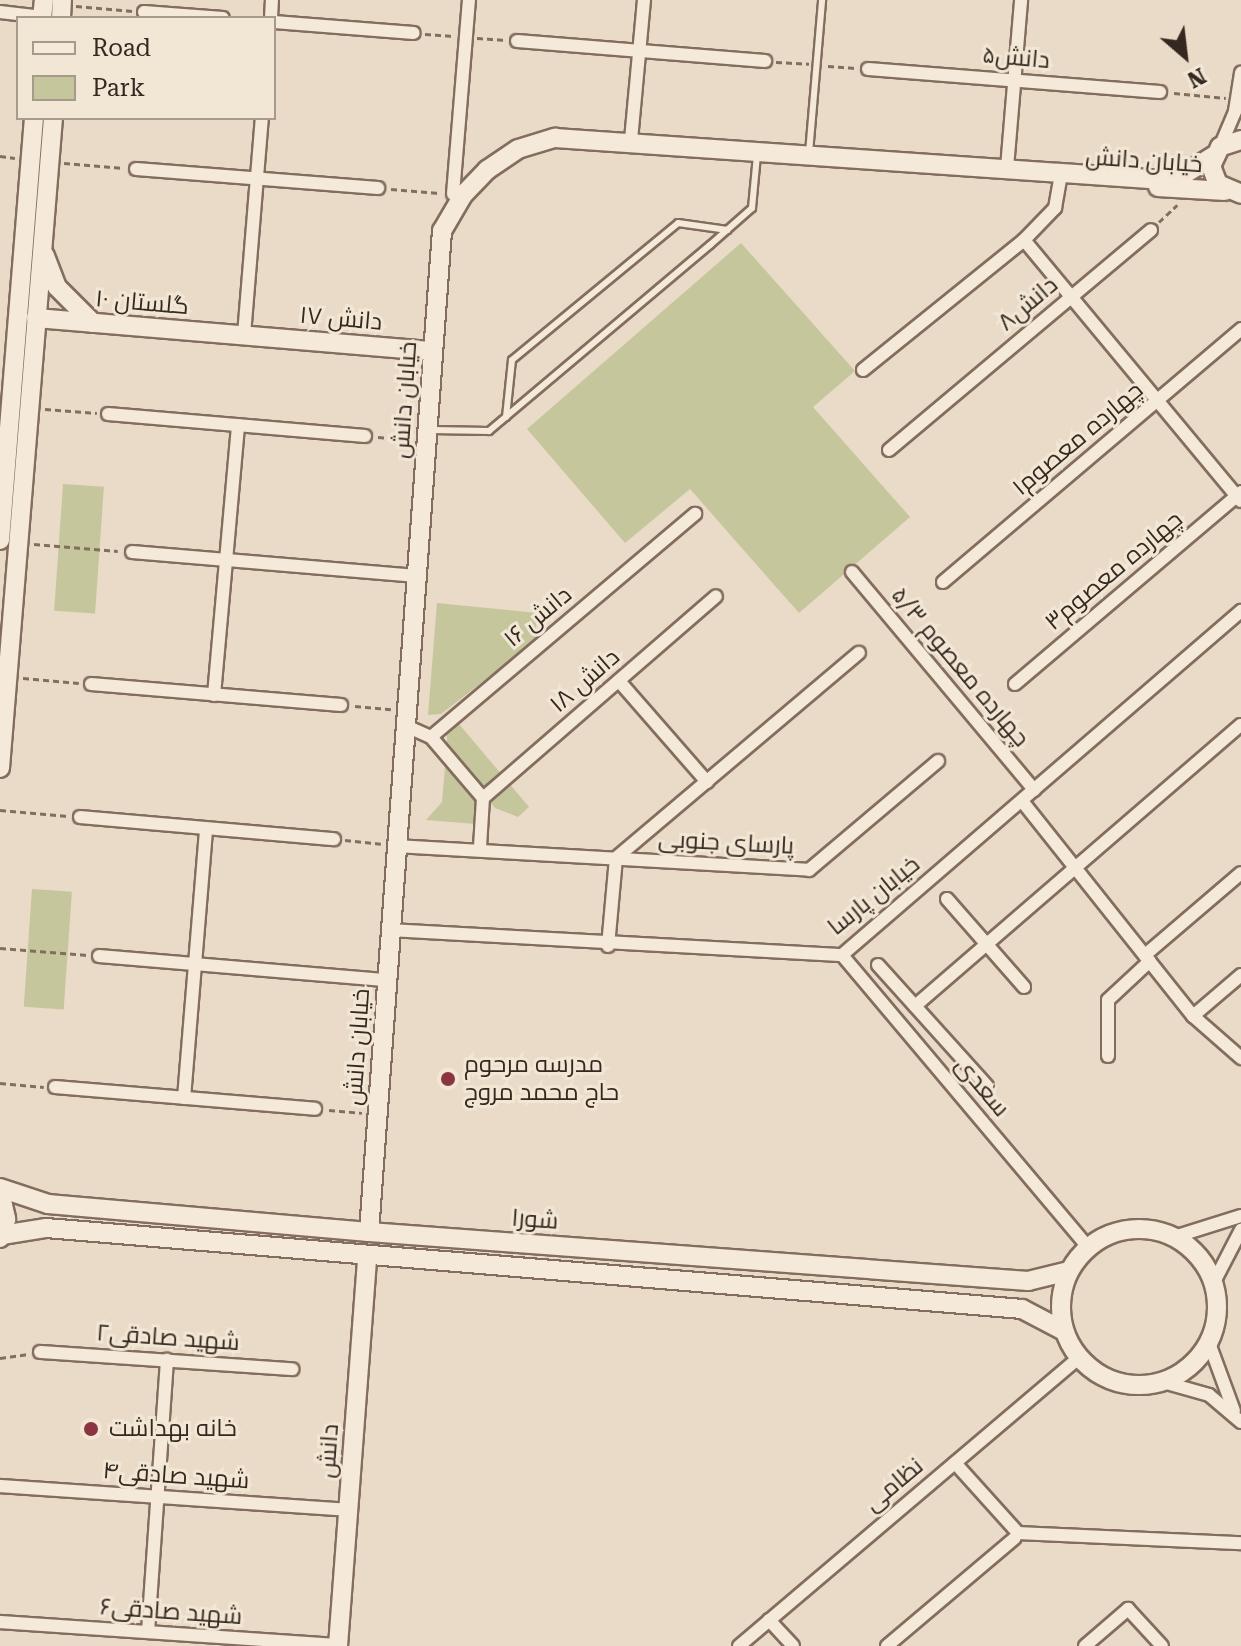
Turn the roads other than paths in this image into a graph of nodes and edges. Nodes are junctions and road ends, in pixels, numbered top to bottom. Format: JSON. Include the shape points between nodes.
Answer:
{"nodes":[{"id":1,"x":469,"y":0,"type":"edge"},
{"id":2,"x":644,"y":0,"type":"edge"},
{"id":3,"x":822,"y":0,"type":"edge"},
{"id":4,"x":1021,"y":0,"type":"edge"},
{"id":5,"x":52,"y":10,"type":"edge"},
{"id":6,"x":0,"y":12,"type":"edge"},
{"id":7,"x":144,"y":12,"type":"road end"},
{"id":8,"x":197,"y":16,"type":"edge"},
{"id":9,"x":276,"y":20,"type":"edge"},
{"id":10,"x":414,"y":33,"type":"road end"},
{"id":11,"x":517,"y":41,"type":"road end"},
{"id":12,"x":639,"y":51,"type":"junction"},
{"id":13,"x":765,"y":61,"type":"road end"},
{"id":14,"x":868,"y":69,"type":"road end"},
{"id":15,"x":1241,"y":72,"type":"edge"},
{"id":16,"x":1014,"y":80,"type":"junction"},
{"id":17,"x":1160,"y":92,"type":"road end"},
{"id":18,"x":34,"y":120,"type":"edge"},
{"id":19,"x":53,"y":120,"type":"edge"},
{"id":20,"x":262,"y":120,"type":"edge"},
{"id":21,"x":631,"y":140,"type":"junction"},
{"id":22,"x":1241,"y":140,"type":"edge"},
{"id":23,"x":758,"y":149,"type":"junction"},
{"id":24,"x":1217,"y":152,"type":"junction"},
{"id":25,"x":809,"y":153,"type":"junction"},
{"id":26,"x":1007,"y":168,"type":"junction"},
{"id":27,"x":136,"y":169,"type":"road end"},
{"id":28,"x":1061,"y":174,"type":"junction"},
{"id":29,"x":257,"y":178,"type":"junction"},
{"id":30,"x":378,"y":188,"type":"road end"},
{"id":31,"x":453,"y":194,"type":"road end"},
{"id":32,"x":1236,"y":194,"type":"edge"},
{"id":33,"x":728,"y":230,"type":"junction"},
{"id":34,"x":1151,"y":230,"type":"road end"},
{"id":35,"x":45,"y":240,"type":"junction"},
{"id":36,"x":1024,"y":240,"type":"junction"},
{"id":37,"x":1071,"y":296,"type":"junction"},
{"id":38,"x":36,"y":318,"type":"junction"},
{"id":39,"x":93,"y":323,"type":"junction"},
{"id":40,"x":1241,"y":329,"type":"edge"},
{"id":41,"x":244,"y":335,"type":"junction"},
{"id":42,"x":433,"y":351,"type":"junction"},
{"id":43,"x":863,"y":370,"type":"dead end"},
{"id":44,"x":1158,"y":400,"type":"junction"},
{"id":45,"x":108,"y":414,"type":"road end"},
{"id":46,"x":506,"y":417,"type":"junction"},
{"id":47,"x":5,"y":422,"type":"edge"},
{"id":48,"x":238,"y":425,"type":"junction"},
{"id":49,"x":365,"y":436,"type":"road end"},
{"id":50,"x":427,"y":436,"type":"junction"},
{"id":51,"x":889,"y":450,"type":"dead end"},
{"id":52,"x":1240,"y":496,"type":"edge"},
{"id":53,"x":2,"y":498,"type":"edge"},
{"id":54,"x":695,"y":514,"type":"dead end"},
{"id":55,"x":9,"y":542,"type":"edge"},
{"id":56,"x":132,"y":552,"type":"road end"},
{"id":57,"x":226,"y":560,"type":"junction"},
{"id":58,"x":852,"y":572,"type":"dead end"},
{"id":59,"x":417,"y":576,"type":"junction"},
{"id":60,"x":943,"y":582,"type":"dead end"},
{"id":61,"x":716,"y":596,"type":"dead end"},
{"id":62,"x":1240,"y":614,"type":"edge"},
{"id":63,"x":859,"y":653,"type":"dead end"},
{"id":64,"x":619,"y":681,"type":"junction"},
{"id":65,"x":91,"y":684,"type":"road end"},
{"id":66,"x":1015,"y":684,"type":"dead end"},
{"id":67,"x":214,"y":695,"type":"junction"},
{"id":68,"x":341,"y":705,"type":"road end"},
{"id":69,"x":406,"y":718,"type":"junction"},
{"id":70,"x":1241,"y":725,"type":"edge"},
{"id":71,"x":431,"y":737,"type":"junction"},
{"id":72,"x":938,"y":761,"type":"dead end"},
{"id":73,"x":0,"y":768,"type":"edge"},
{"id":74,"x":707,"y":782,"type":"junction"},
{"id":75,"x":1034,"y":790,"type":"junction"},
{"id":76,"x":483,"y":798,"type":"junction"},
{"id":77,"x":1022,"y":801,"type":"junction"},
{"id":78,"x":80,"y":817,"type":"road end"},
{"id":79,"x":206,"y":829,"type":"junction"},
{"id":80,"x":334,"y":839,"type":"road end"},
{"id":81,"x":397,"y":846,"type":"junction"},
{"id":82,"x":480,"y":847,"type":"junction"},
{"id":83,"x":616,"y":858,"type":"junction"},
{"id":84,"x":1075,"y":867,"type":"junction"},
{"id":85,"x":1241,"y":873,"type":"edge"},
{"id":86,"x":947,"y":899,"type":"dead end"},
{"id":87,"x":391,"y":930,"type":"junction"},
{"id":88,"x":986,"y":945,"type":"junction"},
{"id":89,"x":608,"y":946,"type":"junction"},
{"id":90,"x":842,"y":955,"type":"junction"},
{"id":91,"x":99,"y":956,"type":"road end"},
{"id":92,"x":1147,"y":958,"type":"junction"},
{"id":93,"x":196,"y":964,"type":"junction"},
{"id":94,"x":878,"y":965,"type":"dead end"},
{"id":95,"x":1241,"y":975,"type":"edge"},
{"id":96,"x":387,"y":980,"type":"junction"},
{"id":97,"x":1024,"y":987,"type":"dead end"},
{"id":98,"x":915,"y":1006,"type":"junction"},
{"id":99,"x":1193,"y":1016,"type":"junction"},
{"id":100,"x":1108,"y":1056,"type":"dead end"},
{"id":101,"x":1241,"y":1058,"type":"edge"},
{"id":102,"x":987,"y":1086,"type":"dead end"},
{"id":103,"x":55,"y":1087,"type":"road end"},
{"id":104,"x":184,"y":1098,"type":"junction"},
{"id":105,"x":315,"y":1109,"type":"road end"},
{"id":106,"x":0,"y":1190,"type":"edge"},
{"id":107,"x":1241,"y":1216,"type":"edge"},
{"id":108,"x":1241,"y":1230,"type":"edge"},
{"id":109,"x":369,"y":1232,"type":"junction"},
{"id":110,"x":1,"y":1237,"type":"edge"},
{"id":111,"x":1174,"y":1237,"type":"junction"},
{"id":112,"x":1088,"y":1247,"type":"junction"},
{"id":113,"x":367,"y":1259,"type":"junction"},
{"id":114,"x":1069,"y":1271,"type":"junction"},
{"id":115,"x":1028,"y":1281,"type":"junction"},
{"id":116,"x":1214,"y":1282,"type":"junction"},
{"id":117,"x":1024,"y":1310,"type":"junction"},
{"id":118,"x":1064,"y":1331,"type":"junction"},
{"id":119,"x":1209,"y":1343,"type":"junction"},
{"id":120,"x":40,"y":1352,"type":"road end"},
{"id":121,"x":1078,"y":1358,"type":"junction"},
{"id":122,"x":167,"y":1360,"type":"junction"},
{"id":123,"x":292,"y":1369,"type":"dead end"},
{"id":124,"x":1163,"y":1382,"type":"junction"},
{"id":125,"x":1239,"y":1420,"type":"edge"},
{"id":126,"x":955,"y":1463,"type":"junction"},
{"id":127,"x":0,"y":1486,"type":"edge"},
{"id":128,"x":158,"y":1497,"type":"junction"},
{"id":129,"x":348,"y":1510,"type":"junction"},
{"id":130,"x":1015,"y":1538,"type":"dead end"},
{"id":131,"x":1241,"y":1543,"type":"edge"},
{"id":132,"x":769,"y":1620,"type":"junction"},
{"id":133,"x":0,"y":1622,"type":"edge"},
{"id":134,"x":148,"y":1632,"type":"junction"},
{"id":135,"x":338,"y":1646,"type":"edge"},
{"id":136,"x":739,"y":1646,"type":"edge"},
{"id":137,"x":793,"y":1646,"type":"edge"},
{"id":138,"x":887,"y":1646,"type":"edge"},
{"id":139,"x":1085,"y":1646,"type":"edge"},
{"id":140,"x":1162,"y":1646,"type":"edge"}],
"edges":[{"from":1,"to":31,"type":"street"},
{"from":2,"to":12,"type":"street"},
{"from":3,"to":25,"type":"lane"},
{"from":4,"to":16,"type":"street"},
{"from":5,"to":6,"type":"street"},
{"from":7,"to":8,"type":"street"},
{"from":9,"to":10,"type":"street"},
{"from":11,"to":12,"type":"street"},
{"from":12,"to":13,"type":"street"},
{"from":12,"to":21,"type":"street"},
{"from":14,"to":16,"type":"street","name":"دانش۵"},
{"from":15,"to":24,"type":"street","name":"خیابان دانش","via":[[1238,99]]},
{"from":16,"to":17,"type":"street","name":"دانش۵"},
{"from":16,"to":26,"type":"street"},
{"from":18,"to":47,"type":"street"},
{"from":19,"to":35,"type":"street"},
{"from":20,"to":29,"type":"street"},
{"from":21,"to":23,"type":"street","name":"خیابان دانش"},
{"from":21,"to":42,"type":"street","name":"خیابان دانش","via":[[555,138],[518,149],[463,195],[442,231]]},
{"from":22,"to":24,"type":"street"},
{"from":23,"to":25,"type":"street","name":"خیابان دانش"},
{"from":23,"to":33,"type":"lane","via":[[752,208]]},
{"from":24,"to":28,"type":"street","name":"خیابان دانش","via":[[1183,175],[1164,180]]},
{"from":24,"to":32,"type":"street","via":[[1213,176]]},
{"from":25,"to":26,"type":"street","name":"خیابان دانش"},
{"from":26,"to":28,"type":"street","name":"خیابان دانش"},
{"from":27,"to":29,"type":"street"},
{"from":28,"to":32,"type":"street","name":"خیابان دانش","via":[[1077,183]]},
{"from":28,"to":36,"type":"street","via":[[1055,208]]},
{"from":29,"to":30,"type":"street"},
{"from":29,"to":41,"type":"street"},
{"from":33,"to":46,"type":"lane"},
{"from":33,"to":46,"type":"lane","via":[[678,223],[512,360]]},
{"from":34,"to":37,"type":"street","name":"دانش۸"},
{"from":35,"to":38,"type":"street"},
{"from":35,"to":39,"type":"street","via":[[45,264],[57,287]]},
{"from":36,"to":37,"type":"street"},
{"from":36,"to":43,"type":"street"},
{"from":37,"to":44,"type":"street"},
{"from":37,"to":51,"type":"street","name":"دانش۸"},
{"from":38,"to":39,"type":"street","name":"گلستان ۱۰"},
{"from":38,"to":55,"type":"street"},
{"from":39,"to":41,"type":"street","name":"گلستان ۱۰"},
{"from":40,"to":44,"type":"street","name":"چهارده معصوم۱"},
{"from":41,"to":42,"type":"street","name":"دانش ۱۷"},
{"from":42,"to":50,"type":"street","name":"خیابان دانش"},
{"from":44,"to":52,"type":"street"},
{"from":44,"to":60,"type":"street","name":"چهارده معصوم۱"},
{"from":45,"to":48,"type":"street"},
{"from":46,"to":50,"type":"lane","via":[[489,431]]},
{"from":47,"to":53,"type":"street"},
{"from":48,"to":49,"type":"street"},
{"from":48,"to":57,"type":"street"},
{"from":50,"to":59,"type":"street","name":"خیابان دانش"},
{"from":52,"to":66,"type":"street","name":"چهارده معصوم۳"},
{"from":53,"to":55,"type":"street"},
{"from":54,"to":71,"type":"street","name":"دانش ۱۶"},
{"from":55,"to":73,"type":"street"},
{"from":56,"to":57,"type":"street"},
{"from":57,"to":59,"type":"street"},
{"from":57,"to":67,"type":"street"},
{"from":58,"to":75,"type":"street","name":"چهارده معصوم ۵/۳"},
{"from":59,"to":69,"type":"street","name":"خیابان دانش"},
{"from":61,"to":64,"type":"street","name":"دانش ۱۸"},
{"from":62,"to":75,"type":"street","name":"خیابان پارسا"},
{"from":63,"to":74,"type":"street"},
{"from":64,"to":74,"type":"street"},
{"from":64,"to":76,"type":"street","name":"دانش ۱۸"},
{"from":65,"to":67,"type":"street"},
{"from":67,"to":68,"type":"street"},
{"from":69,"to":71,"type":"street"},
{"from":69,"to":81,"type":"street","name":"خیابان دانش"},
{"from":70,"to":84,"type":"street"},
{"from":71,"to":76,"type":"street"},
{"from":72,"to":83,"type":"street","name":"پارسای جنوبی","via":[[809,870]]},
{"from":74,"to":83,"type":"street"},
{"from":75,"to":77,"type":"street","name":"خیابان پارسا"},
{"from":76,"to":82,"type":"street"},
{"from":77,"to":84,"type":"street"},
{"from":77,"to":90,"type":"street","name":"خیابان پارسا"},
{"from":78,"to":79,"type":"street"},
{"from":79,"to":80,"type":"street"},
{"from":79,"to":93,"type":"street"},
{"from":81,"to":82,"type":"street","name":"پارسای جنوبی"},
{"from":81,"to":87,"type":"street","name":"خیابان دانش"},
{"from":82,"to":83,"type":"street","name":"پارسای جنوبی"},
{"from":83,"to":89,"type":"street"},
{"from":84,"to":88,"type":"street"},
{"from":84,"to":92,"type":"street"},
{"from":85,"to":92,"type":"street"},
{"from":86,"to":88,"type":"street"},
{"from":87,"to":89,"type":"street","name":"خیابان پارسا"},
{"from":87,"to":96,"type":"street","name":"خیابان دانش"},
{"from":88,"to":97,"type":"street"},
{"from":88,"to":98,"type":"street"},
{"from":89,"to":90,"type":"street","name":"خیابان پارسا"},
{"from":90,"to":112,"type":"street","name":"سعدی"},
{"from":91,"to":93,"type":"street"},
{"from":92,"to":99,"type":"street"},
{"from":92,"to":100,"type":"street","via":[[1108,1000]]},
{"from":93,"to":96,"type":"street"},
{"from":93,"to":104,"type":"street"},
{"from":94,"to":98,"type":"street"},
{"from":95,"to":99,"type":"street"},
{"from":96,"to":109,"type":"street","name":"خیابان دانش"},
{"from":98,"to":102,"type":"street"},
{"from":99,"to":101,"type":"street"},
{"from":103,"to":104,"type":"street"},
{"from":104,"to":105,"type":"street"},
{"from":106,"to":109,"type":"street","name":"شورا","via":[[48,1204]]},
{"from":106,"to":110,"type":"street","via":[[6,1219]]},
{"from":107,"to":111,"type":"street"},
{"from":108,"to":116,"type":"street"},
{"from":109,"to":115,"type":"street","name":"شورا"},
{"from":110,"to":113,"type":"street","via":[[46,1228]]},
{"from":111,"to":112,"type":"street","via":[[1145,1229],[1115,1232]]},
{"from":111,"to":116,"type":"street","via":[[1198,1256]]},
{"from":112,"to":114,"type":"street"},
{"from":113,"to":117,"type":"street"},
{"from":113,"to":129,"type":"street","name":"دانش"},
{"from":114,"to":115,"type":"street","name":"شورا"},
{"from":114,"to":118,"type":"street","via":[[1060,1301]]},
{"from":115,"to":117,"type":"street","via":[[1031,1296]]},
{"from":116,"to":119,"type":"street","via":[[1217,1313]]},
{"from":117,"to":118,"type":"street"},
{"from":118,"to":121,"type":"street"},
{"from":119,"to":124,"type":"street","via":[[1190,1367]]},
{"from":119,"to":125,"type":"street"},
{"from":120,"to":122,"type":"street","name":"شهید صادقی۲"},
{"from":121,"to":124,"type":"street","via":[[1103,1377],[1132,1385]]},
{"from":121,"to":126,"type":"street","name":"نظامی"},
{"from":122,"to":123,"type":"street","name":"شهید صادقی۲"},
{"from":122,"to":128,"type":"street"},
{"from":124,"to":125,"type":"street","via":[[1209,1395]]},
{"from":126,"to":131,"type":"street","via":[[1018,1533]]},
{"from":126,"to":132,"type":"street","name":"نظامی"},
{"from":127,"to":128,"type":"street","name":"شهید صادقی۴"},
{"from":128,"to":129,"type":"street","name":"شهید صادقی۴"},
{"from":128,"to":134,"type":"street"},
{"from":129,"to":135,"type":"street","name":"دانش"},
{"from":130,"to":138,"type":"street"},
{"from":132,"to":136,"type":"street","name":"نظامی"},
{"from":132,"to":137,"type":"street"},
{"from":133,"to":134,"type":"street","name":"شهید صادقی۶"},
{"from":134,"to":135,"type":"street","name":"شهید صادقی۶"},
{"from":139,"to":140,"type":"street","via":[[1128,1609]]}]}
